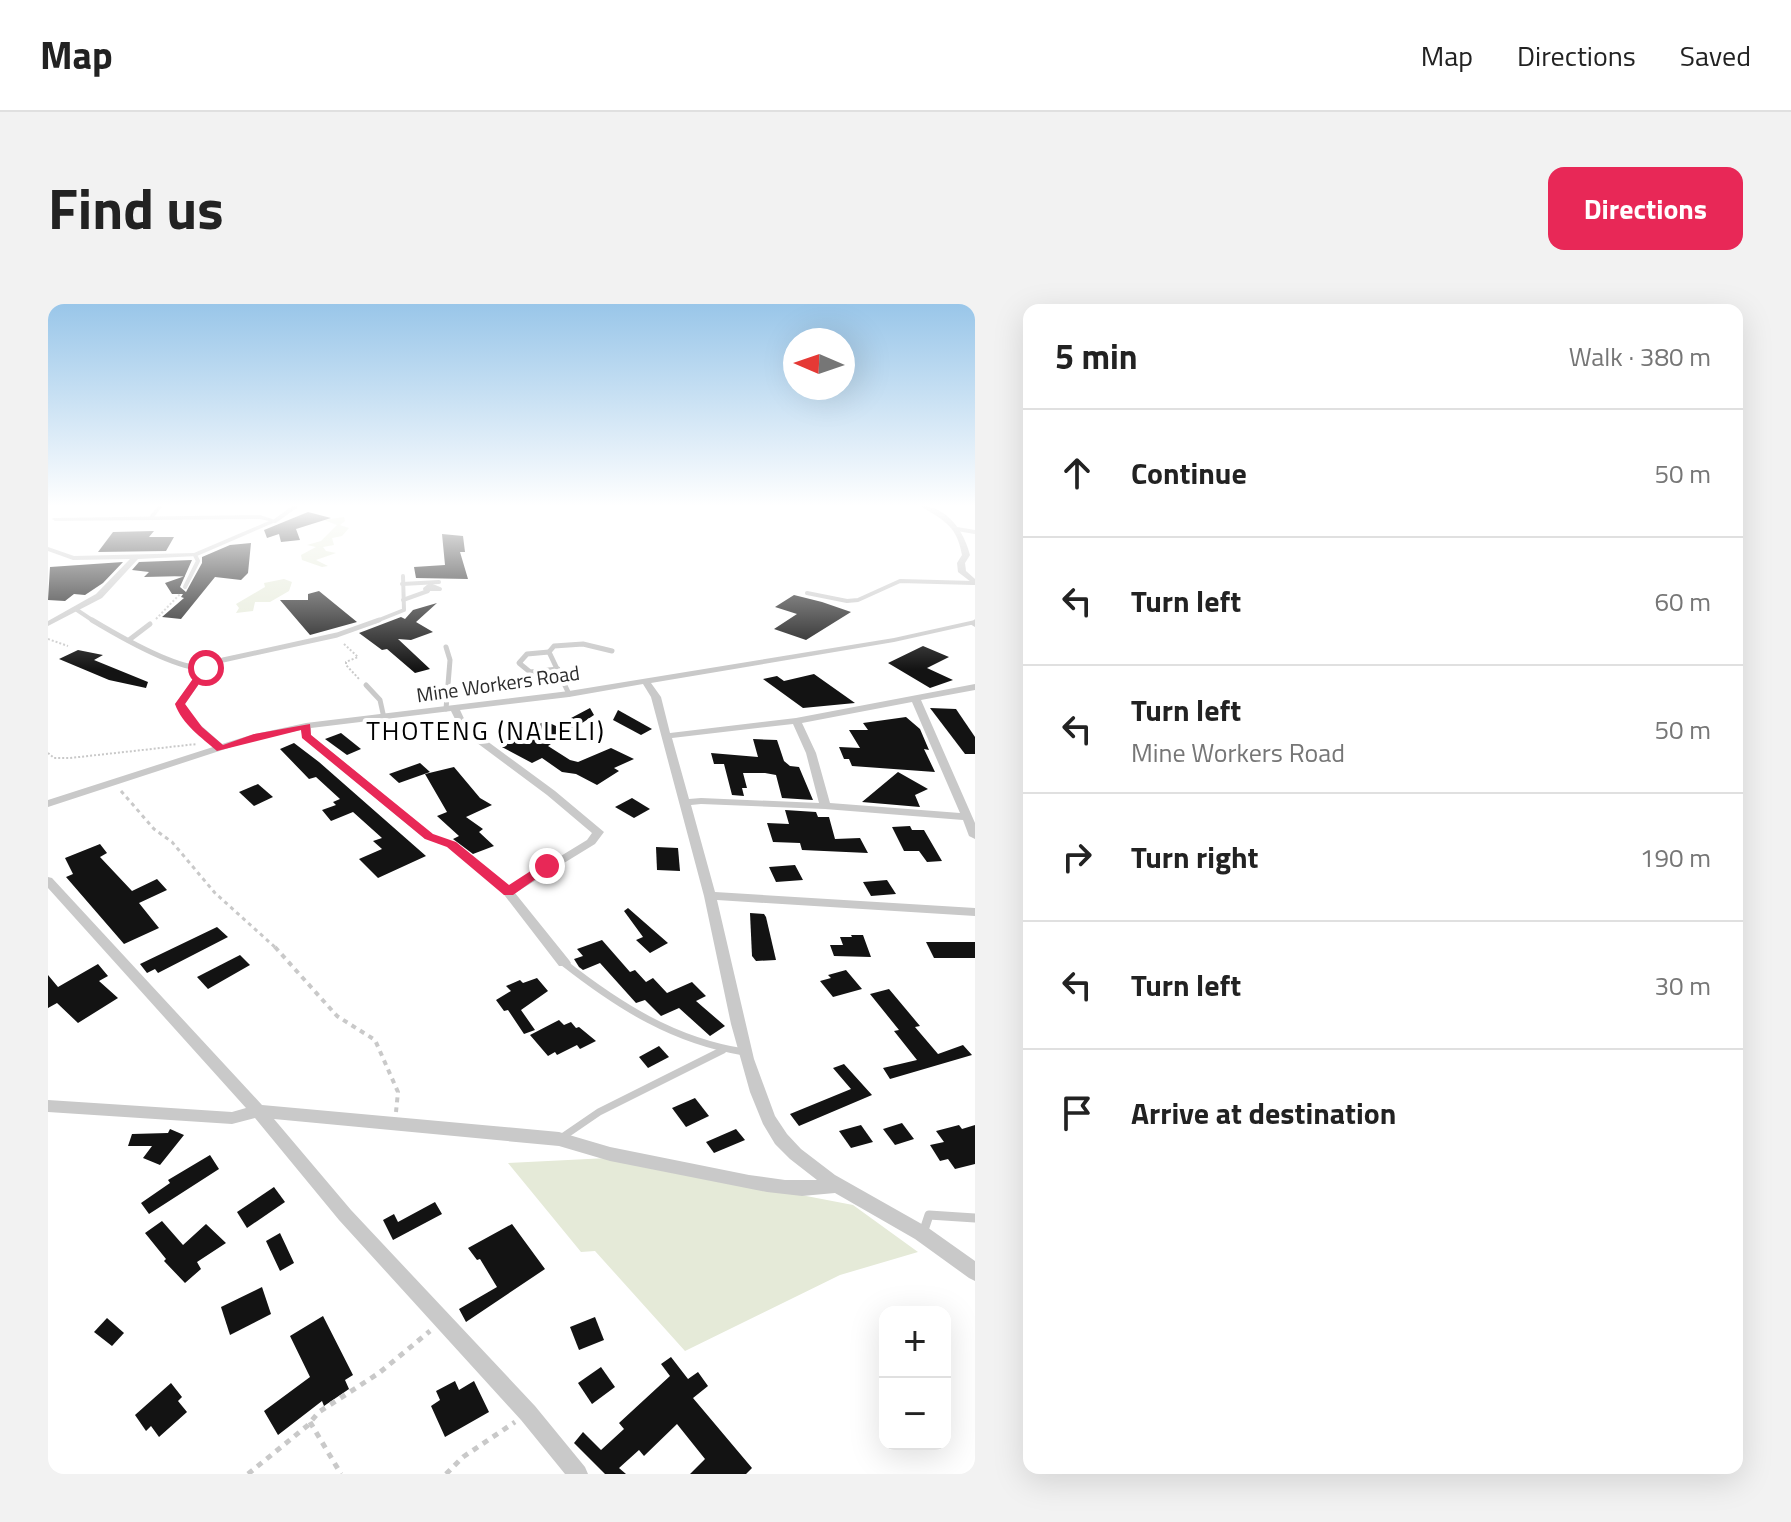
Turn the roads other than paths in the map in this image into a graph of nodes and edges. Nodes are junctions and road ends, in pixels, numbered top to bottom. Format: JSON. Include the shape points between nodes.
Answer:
{"nodes":[{"id":1,"x":133,"y":561,"type":"edge"},
{"id":2,"x":198,"y":561,"type":"edge"},
{"id":3,"x":962,"y":561,"type":"edge"},
{"id":4,"x":403,"y":576,"type":"dead end"},
{"id":5,"x":439,"y":582,"type":"dead end"},
{"id":6,"x":975,"y":583,"type":"edge"},
{"id":7,"x":402,"y":584,"type":"junction"},
{"id":8,"x":433,"y":584,"type":"junction"},
{"id":9,"x":185,"y":587,"type":"road end"},
{"id":10,"x":807,"y":593,"type":"dead end"},
{"id":11,"x":403,"y":600,"type":"junction"},
{"id":12,"x":77,"y":610,"type":"junction"},
{"id":13,"x":975,"y":623,"type":"edge"},
{"id":14,"x":48,"y":624,"type":"edge"},
{"id":15,"x":150,"y":624,"type":"road end"},
{"id":16,"x":129,"y":640,"type":"junction"},
{"id":17,"x":446,"y":647,"type":"dead end"},
{"id":18,"x":612,"y":651,"type":"dead end"},
{"id":19,"x":549,"y":652,"type":"junction"},
{"id":20,"x":206,"y":668,"type":"junction"},
{"id":21,"x":558,"y":669,"type":"junction"},
{"id":22,"x":645,"y":680,"type":"junction"},
{"id":23,"x":366,"y":685,"type":"road end"},
{"id":24,"x":975,"y":687,"type":"edge"},
{"id":25,"x":569,"y":694,"type":"junction"},
{"id":26,"x":915,"y":698,"type":"junction"},
{"id":27,"x":450,"y":708,"type":"junction"},
{"id":28,"x":384,"y":718,"type":"junction"},
{"id":29,"x":796,"y":721,"type":"junction"},
{"id":30,"x":306,"y":726,"type":"junction"},
{"id":31,"x":666,"y":736,"type":"junction"},
{"id":32,"x":221,"y":749,"type":"junction"},
{"id":33,"x":685,"y":803,"type":"junction"},
{"id":34,"x":48,"y":804,"type":"edge"},
{"id":35,"x":825,"y":806,"type":"junction"},
{"id":36,"x":966,"y":817,"type":"junction"},
{"id":37,"x":975,"y":836,"type":"edge"},
{"id":38,"x":429,"y":837,"type":"road end"},
{"id":39,"x":49,"y":884,"type":"edge"},
{"id":40,"x":710,"y":896,"type":"junction"},
{"id":41,"x":975,"y":912,"type":"edge"},
{"id":42,"x":564,"y":963,"type":"joint"},
{"id":43,"x":723,"y":1050,"type":"junction"},
{"id":44,"x":746,"y":1052,"type":"junction"},
{"id":45,"x":48,"y":1106,"type":"edge"},
{"id":46,"x":258,"y":1111,"type":"junction"},
{"id":47,"x":559,"y":1139,"type":"junction"},
{"id":48,"x":837,"y":1185,"type":"junction"},
{"id":49,"x":975,"y":1218,"type":"edge"},
{"id":50,"x":923,"y":1234,"type":"junction"},
{"id":51,"x":975,"y":1272,"type":"edge"},
{"id":52,"x":578,"y":1474,"type":"edge"}],
"edges":[{"from":1,"to":12,"type":"street","via":[[107,590]]},
{"from":2,"to":9,"type":"lane"},
{"from":3,"to":6,"type":"street","via":[[962,572]]},
{"from":4,"to":7,"type":"lane"},
{"from":5,"to":8,"type":"lane"},
{"from":6,"to":10,"type":"lane","via":[[900,581],[847,601]]},
{"from":7,"to":8,"type":"lane"},
{"from":7,"to":11,"type":"lane"},
{"from":8,"to":11,"type":"lane","via":[[440,589]]},
{"from":11,"to":20,"type":"lane","via":[[404,610],[337,635]]},
{"from":12,"to":14,"type":"street"},
{"from":12,"to":16,"type":"lane"},
{"from":13,"to":22,"type":"street","name":"Mine Workers Road"},
{"from":15,"to":16,"type":"lane"},
{"from":16,"to":20,"type":"lane","via":[[177,662]]},
{"from":17,"to":27,"type":"lane"},
{"from":18,"to":19,"type":"lane","via":[[572,644],[554,646]]},
{"from":19,"to":21,"type":"lane"},
{"from":19,"to":21,"type":"lane","via":[[527,654],[519,663],[530,672]]},
{"from":20,"to":32,"type":"street","via":[[180,704]]},
{"from":21,"to":25,"type":"lane"},
{"from":22,"to":25,"type":"street","name":"Mine Workers Road"},
{"from":22,"to":31,"type":"street","via":[[656,697]]},
{"from":23,"to":28,"type":"lane","via":[[380,700]]},
{"from":24,"to":26,"type":"street"},
{"from":25,"to":27,"type":"street","name":"Mine Workers Road"},
{"from":26,"to":29,"type":"street"},
{"from":26,"to":36,"type":"street"},
{"from":27,"to":28,"type":"street","name":"Mine Workers Road"},
{"from":27,"to":42,"type":"street","via":[[464,729],[598,832],[591,842],[508,892]]},
{"from":28,"to":30,"type":"street","name":"Mine Workers Road"},
{"from":29,"to":31,"type":"street"},
{"from":29,"to":35,"type":"street"},
{"from":30,"to":32,"type":"street","name":"Mine Workers Road"},
{"from":30,"to":38,"type":"street","via":[[306,736]]},
{"from":31,"to":33,"type":"street"},
{"from":32,"to":34,"type":"street","name":"Mine Workers Road"},
{"from":33,"to":35,"type":"street"},
{"from":33,"to":40,"type":"street"},
{"from":35,"to":36,"type":"street"},
{"from":36,"to":37,"type":"street"},
{"from":39,"to":46,"type":"street"},
{"from":40,"to":41,"type":"street"},
{"from":40,"to":44,"type":"street"},
{"from":42,"to":43,"type":"lane","via":[[648,1022]]},
{"from":43,"to":44,"type":"lane"},
{"from":43,"to":47,"type":"lane","via":[[599,1112]]},
{"from":44,"to":48,"type":"street","via":[[766,1116],[779,1137]]},
{"from":45,"to":46,"type":"street","via":[[232,1118]]},
{"from":46,"to":47,"type":"street"},
{"from":46,"to":52,"type":"street"},
{"from":47,"to":48,"type":"street","via":[[589,1151],[774,1186]]},
{"from":48,"to":50,"type":"street"},
{"from":49,"to":50,"type":"lane","via":[[929,1215]]},
{"from":50,"to":51,"type":"street"}]}
